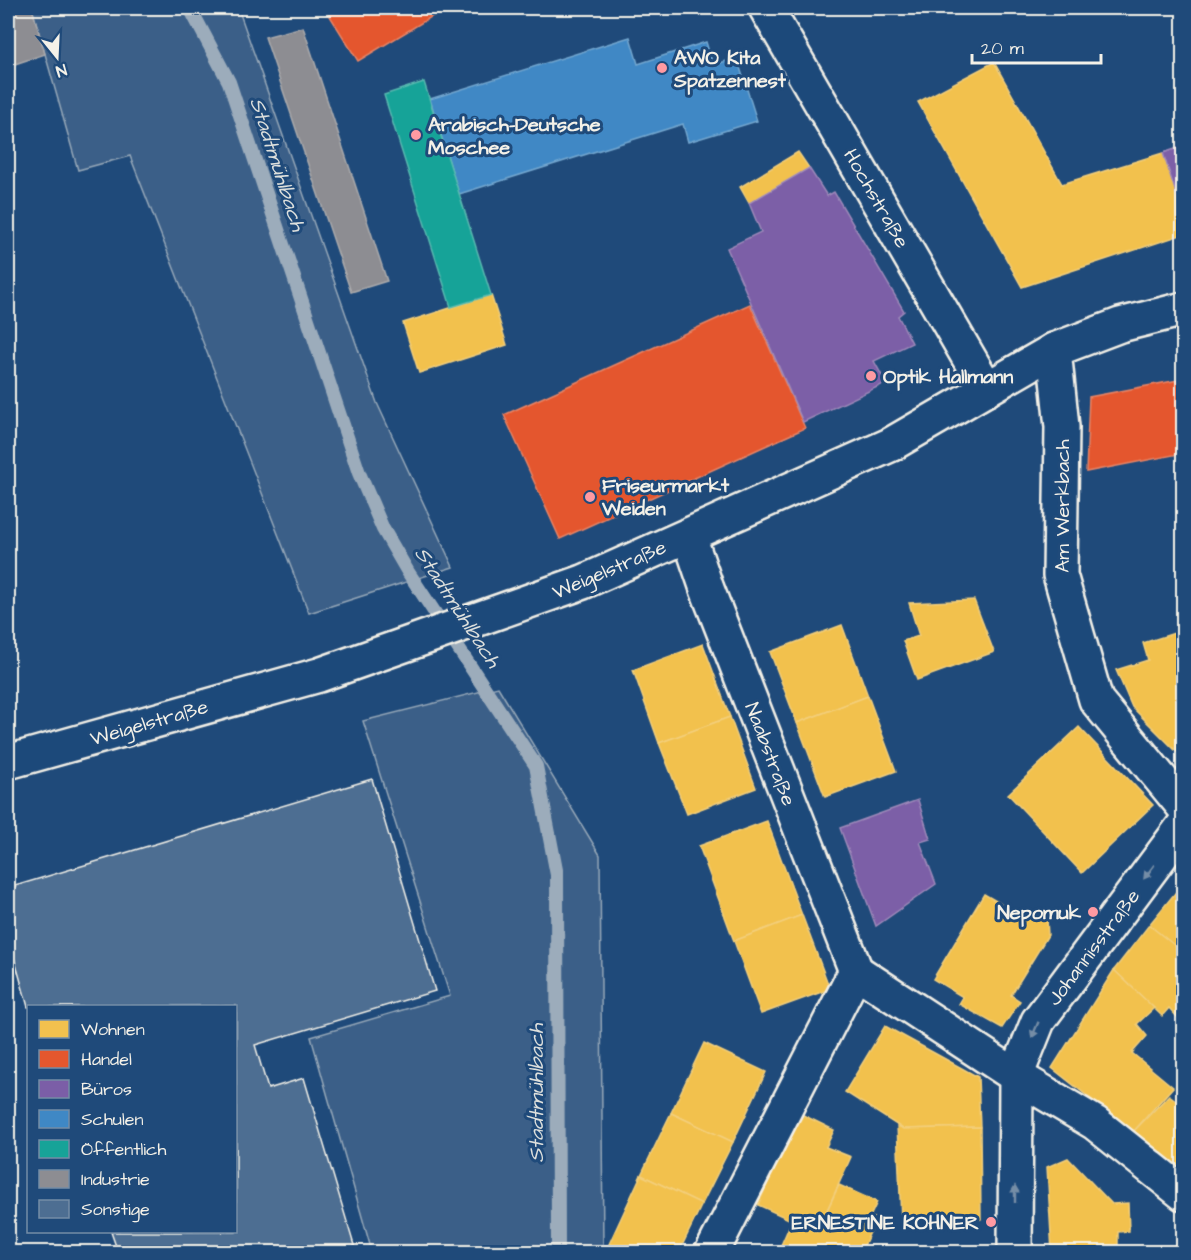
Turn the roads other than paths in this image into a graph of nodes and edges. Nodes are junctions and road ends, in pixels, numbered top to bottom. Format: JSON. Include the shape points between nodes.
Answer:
{"nodes":[{"id":1,"x":766,"y":8,"type":"edge"},
{"id":2,"x":1184,"y":309,"type":"edge"},
{"id":3,"x":1054,"y":350,"type":"junction"},
{"id":4,"x":987,"y":389,"type":"junction"},
{"id":5,"x":689,"y":536,"type":"junction"},
{"id":6,"x":8,"y":762,"type":"edge"},
{"id":7,"x":1184,"y":807,"type":"edge"},
{"id":8,"x":1184,"y":825,"type":"edge"},
{"id":9,"x":856,"y":971,"type":"junction"},
{"id":10,"x":1016,"y":1076,"type":"junction"},
{"id":11,"x":1184,"y":1194,"type":"edge"},
{"id":12,"x":712,"y":1252,"type":"edge"},
{"id":13,"x":1015,"y":1252,"type":"edge"}],
"edges":[{"from":1,"to":4,"type":"street","name":"Hochstraße"},
{"from":2,"to":3,"type":"street","name":"Weigelstraße","via":[[1120,325]]},
{"from":3,"to":4,"type":"street","name":"Weigelstraße"},
{"from":3,"to":7,"type":"street","name":"Am Werkbach","via":[[1062,427],[1060,575],[1096,700]]},
{"from":4,"to":5,"type":"street","name":"Weigelstraße","via":[[890,446]]},
{"from":5,"to":6,"type":"street","name":"Weigelstraße","via":[[583,582],[378,656]]},
{"from":5,"to":9,"type":"street","name":"Naabstraße"},
{"from":8,"to":10,"type":"street","name":"Johannisstraße","one_way":true,"via":[[1038,1021]]},
{"from":9,"to":10,"type":"street"},
{"from":9,"to":12,"type":"street"},
{"from":10,"to":11,"type":"street","via":[[1095,1123]]},
{"from":13,"to":10,"type":"street","name":"Johannisstraße","one_way":true}]}
